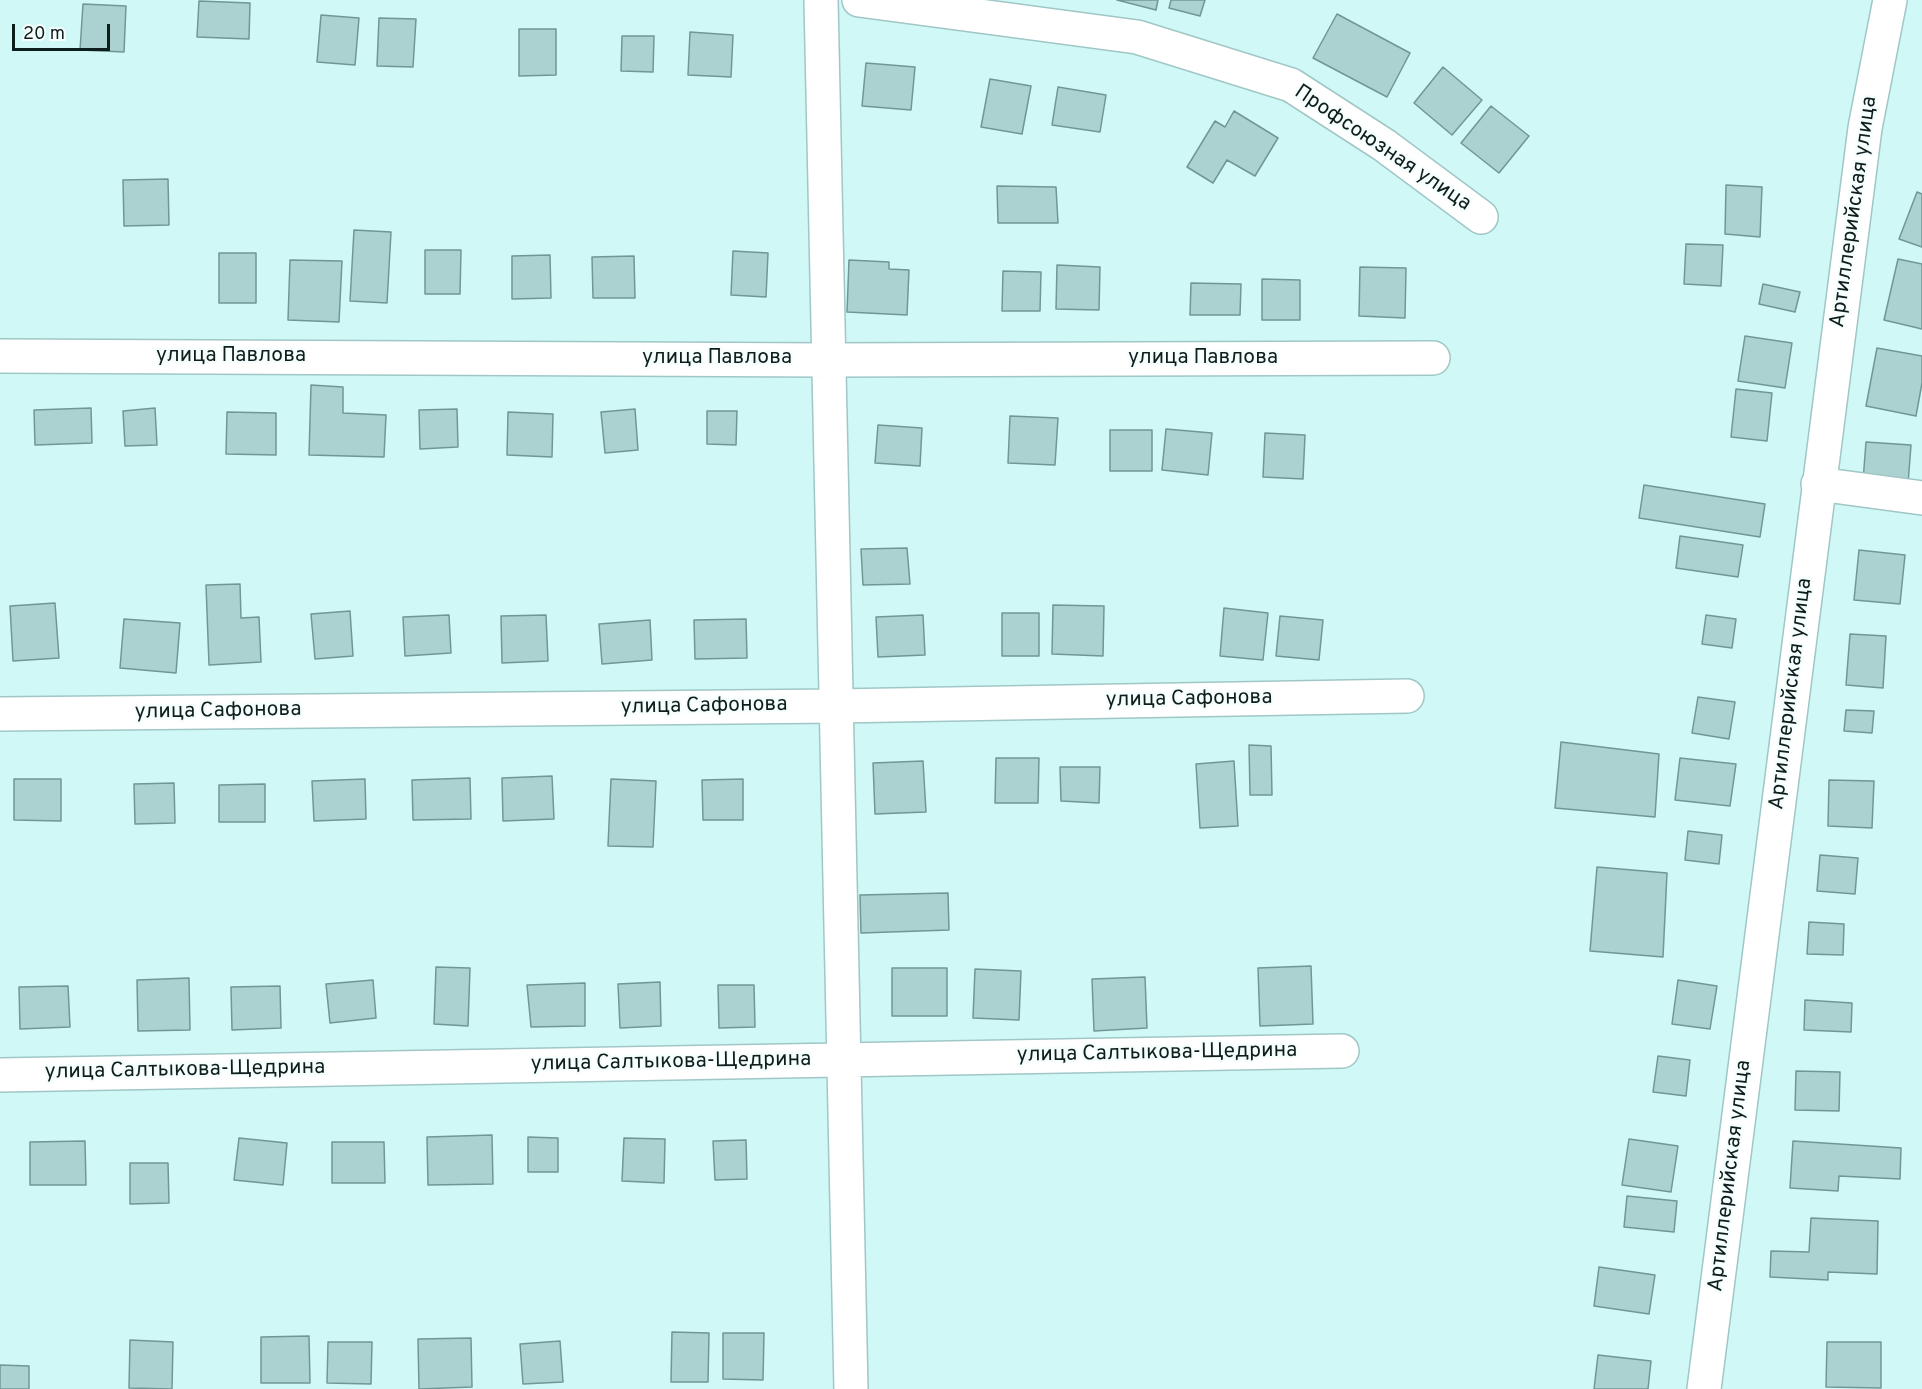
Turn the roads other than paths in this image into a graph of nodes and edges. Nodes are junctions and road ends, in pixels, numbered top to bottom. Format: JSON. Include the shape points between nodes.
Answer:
{"nodes":[{"id":1,"x":821,"y":0,"type":"edge"},
{"id":2,"x":859,"y":0,"type":"edge"},
{"id":3,"x":1890,"y":0,"type":"edge"},
{"id":4,"x":1481,"y":217,"type":"dead end"},
{"id":5,"x":0,"y":356,"type":"edge"},
{"id":6,"x":1433,"y":358,"type":"dead end"},
{"id":7,"x":829,"y":360,"type":"junction"},
{"id":8,"x":1818,"y":484,"type":"junction"},
{"id":9,"x":1922,"y":498,"type":"edge"},
{"id":10,"x":1407,"y":696,"type":"dead end"},
{"id":11,"x":836,"y":706,"type":"junction"},
{"id":12,"x":0,"y":714,"type":"edge"},
{"id":13,"x":1342,"y":1051,"type":"dead end"},
{"id":14,"x":843,"y":1060,"type":"junction"},
{"id":15,"x":0,"y":1075,"type":"edge"},
{"id":16,"x":851,"y":1389,"type":"edge"},
{"id":17,"x":1704,"y":1389,"type":"edge"}],
"edges":[{"from":1,"to":7,"type":"street"},
{"from":2,"to":4,"type":"street","name":"Профсоюзная улица","via":[[1137,37],[1291,85],[1384,145]]},
{"from":3,"to":8,"type":"street","name":"Артиллерийская улица","via":[[1865,128]]},
{"from":5,"to":7,"type":"street","name":"улица Павлова"},
{"from":6,"to":7,"type":"street","name":"улица Павлова"},
{"from":7,"to":11,"type":"street"},
{"from":8,"to":9,"type":"street"},
{"from":8,"to":17,"type":"street","name":"Артиллерийская улица"},
{"from":10,"to":11,"type":"street","name":"улица Сафонова"},
{"from":11,"to":12,"type":"street","name":"улица Сафонова"},
{"from":11,"to":14,"type":"street"},
{"from":13,"to":14,"type":"street","name":"улица Салтыкова-Щедрина"},
{"from":14,"to":15,"type":"street","name":"улица Салтыкова-Щедрина"},
{"from":14,"to":16,"type":"street"}]}
